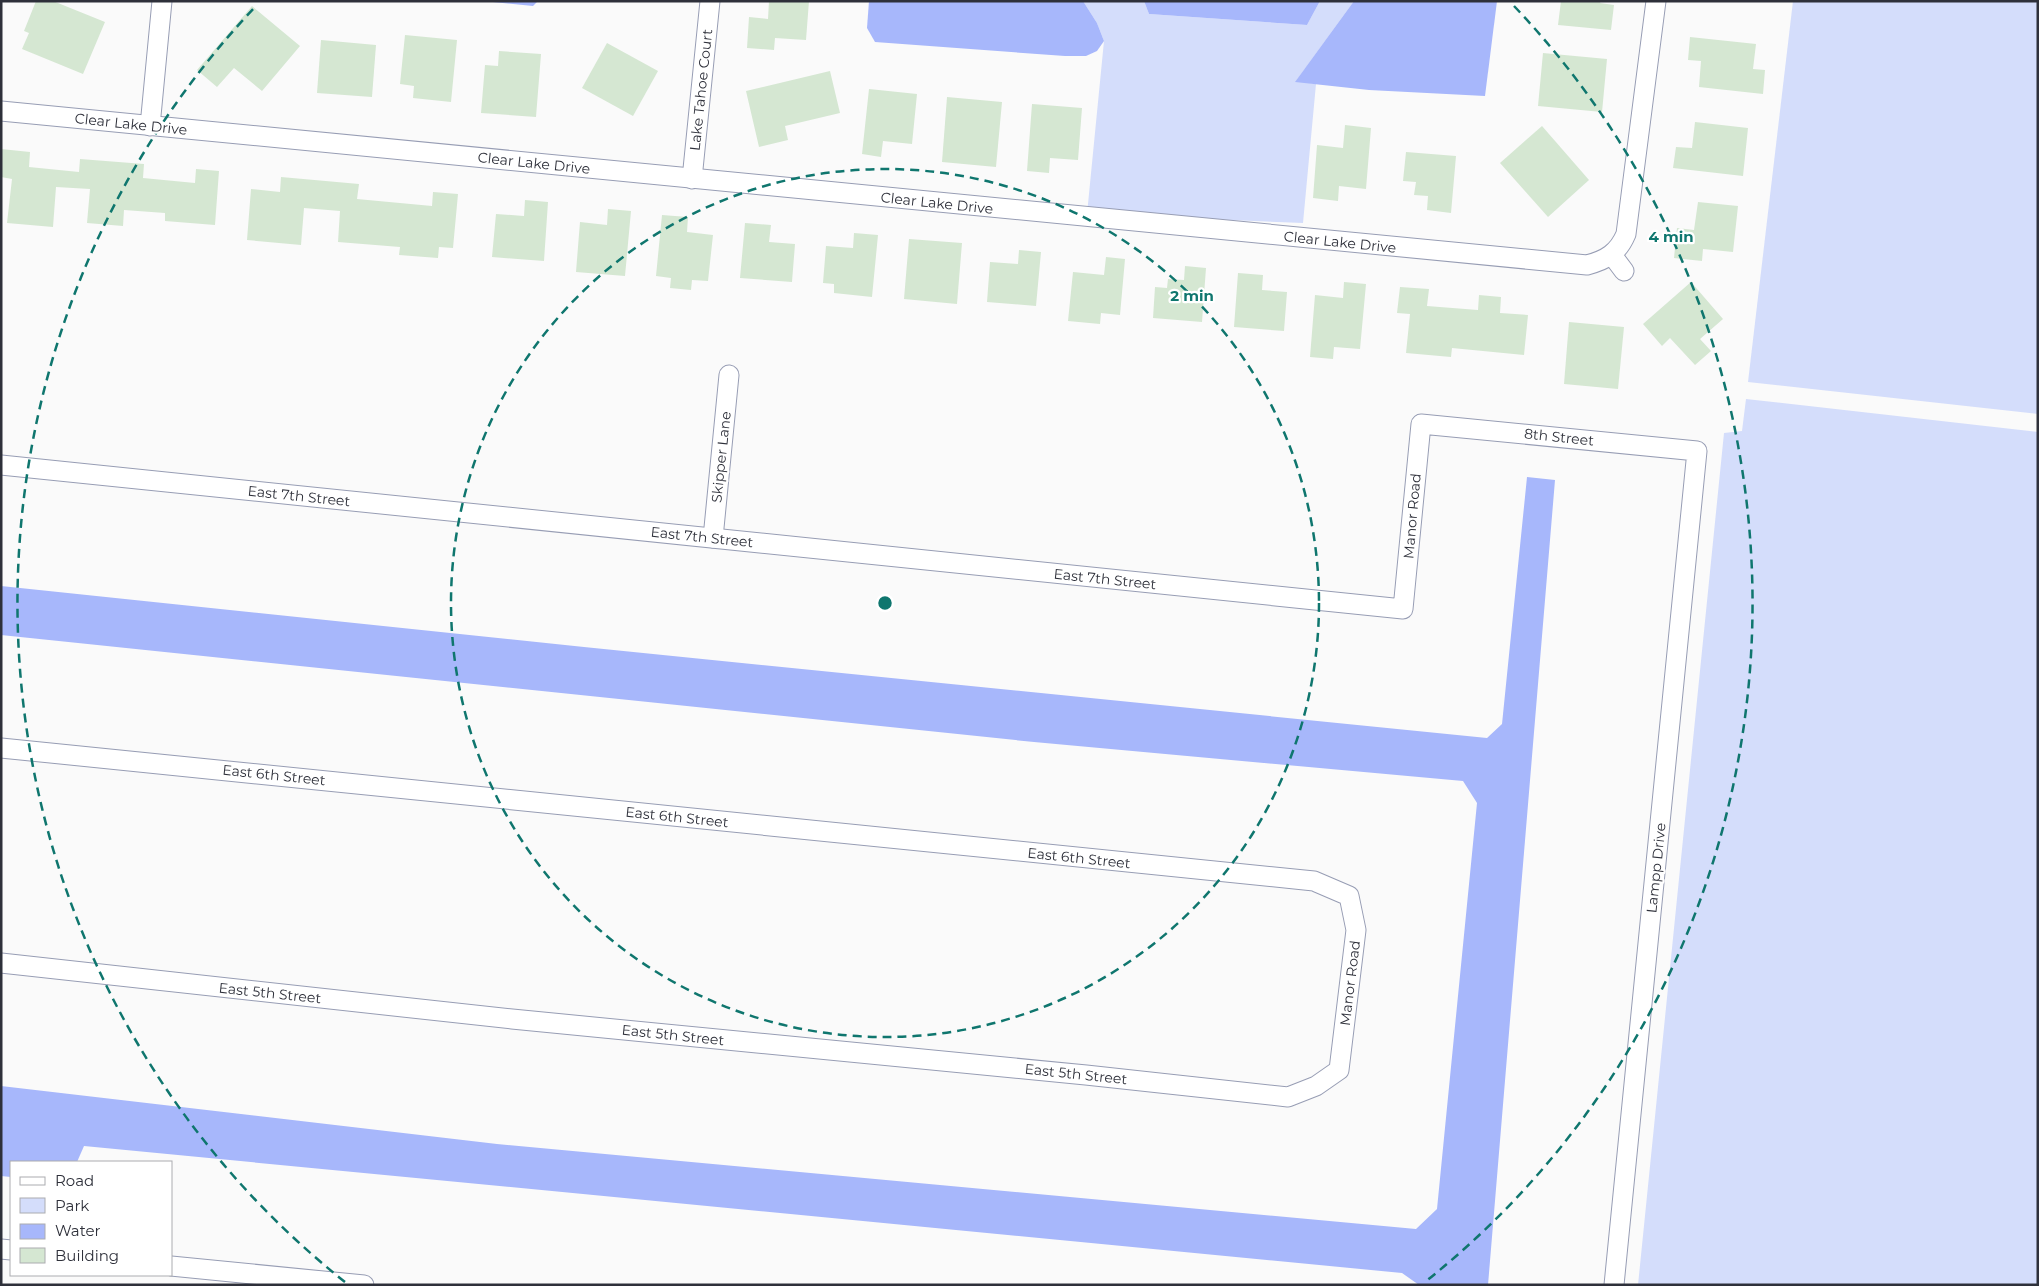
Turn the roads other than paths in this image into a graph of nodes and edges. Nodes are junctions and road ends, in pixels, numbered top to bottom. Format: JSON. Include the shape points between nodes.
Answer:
{"nodes":[{"id":1,"x":162,"y":1,"type":"edge"},
{"id":2,"x":710,"y":1,"type":"edge"},
{"id":3,"x":1656,"y":1,"type":"edge"},
{"id":4,"x":1,"y":111,"type":"edge"},
{"id":5,"x":150,"y":126,"type":"junction"},
{"id":6,"x":692,"y":179,"type":"junction"},
{"id":7,"x":1612,"y":255,"type":"junction"},
{"id":8,"x":1624,"y":272,"type":"dead end"},
{"id":9,"x":729,"y":375,"type":"dead end"},
{"id":10,"x":1421,"y":424,"type":"joint"},
{"id":11,"x":1697,"y":451,"type":"joint"},
{"id":12,"x":1,"y":465,"type":"edge"},
{"id":13,"x":713,"y":538,"type":"junction"},
{"id":14,"x":1403,"y":609,"type":"joint"},
{"id":15,"x":1,"y":748,"type":"edge"},
{"id":16,"x":1349,"y":896,"type":"joint"},
{"id":17,"x":1,"y":964,"type":"edge"},
{"id":18,"x":1339,"y":1070,"type":"joint"},
{"id":19,"x":172,"y":1266,"type":"edge"},
{"id":20,"x":364,"y":1285,"type":"edge"},
{"id":21,"x":1614,"y":1285,"type":"edge"}],
"edges":[{"from":1,"to":5,"type":"street"},
{"from":2,"to":6,"type":"street","name":"Lake Tahoe Court"},
{"from":3,"to":7,"type":"street","via":[[1626,234]]},
{"from":4,"to":5,"type":"street","name":"Clear Lake Drive"},
{"from":5,"to":6,"type":"street","name":"Clear Lake Drive"},
{"from":6,"to":7,"type":"street","name":"Clear Lake Drive","via":[[1577,265],[1597,262]]},
{"from":7,"to":8,"type":"street"},
{"from":9,"to":13,"type":"street","name":"Skipper Lane"},
{"from":10,"to":11,"type":"street","name":"8th Street"},
{"from":10,"to":14,"type":"street","name":"Manor Road"},
{"from":11,"to":21,"type":"street","name":"Lampp Drive"},
{"from":12,"to":13,"type":"street","name":"East 7th Street"},
{"from":13,"to":14,"type":"street","name":"East 7th Street"},
{"from":15,"to":16,"type":"street","name":"East 6th Street","via":[[1314,881]]},
{"from":16,"to":18,"type":"street","name":"Manor Road","via":[[1356,930]]},
{"from":17,"to":18,"type":"street","name":"East 5th Street","via":[[1288,1097],[1316,1086]]},
{"from":19,"to":20,"type":"street"}]}
